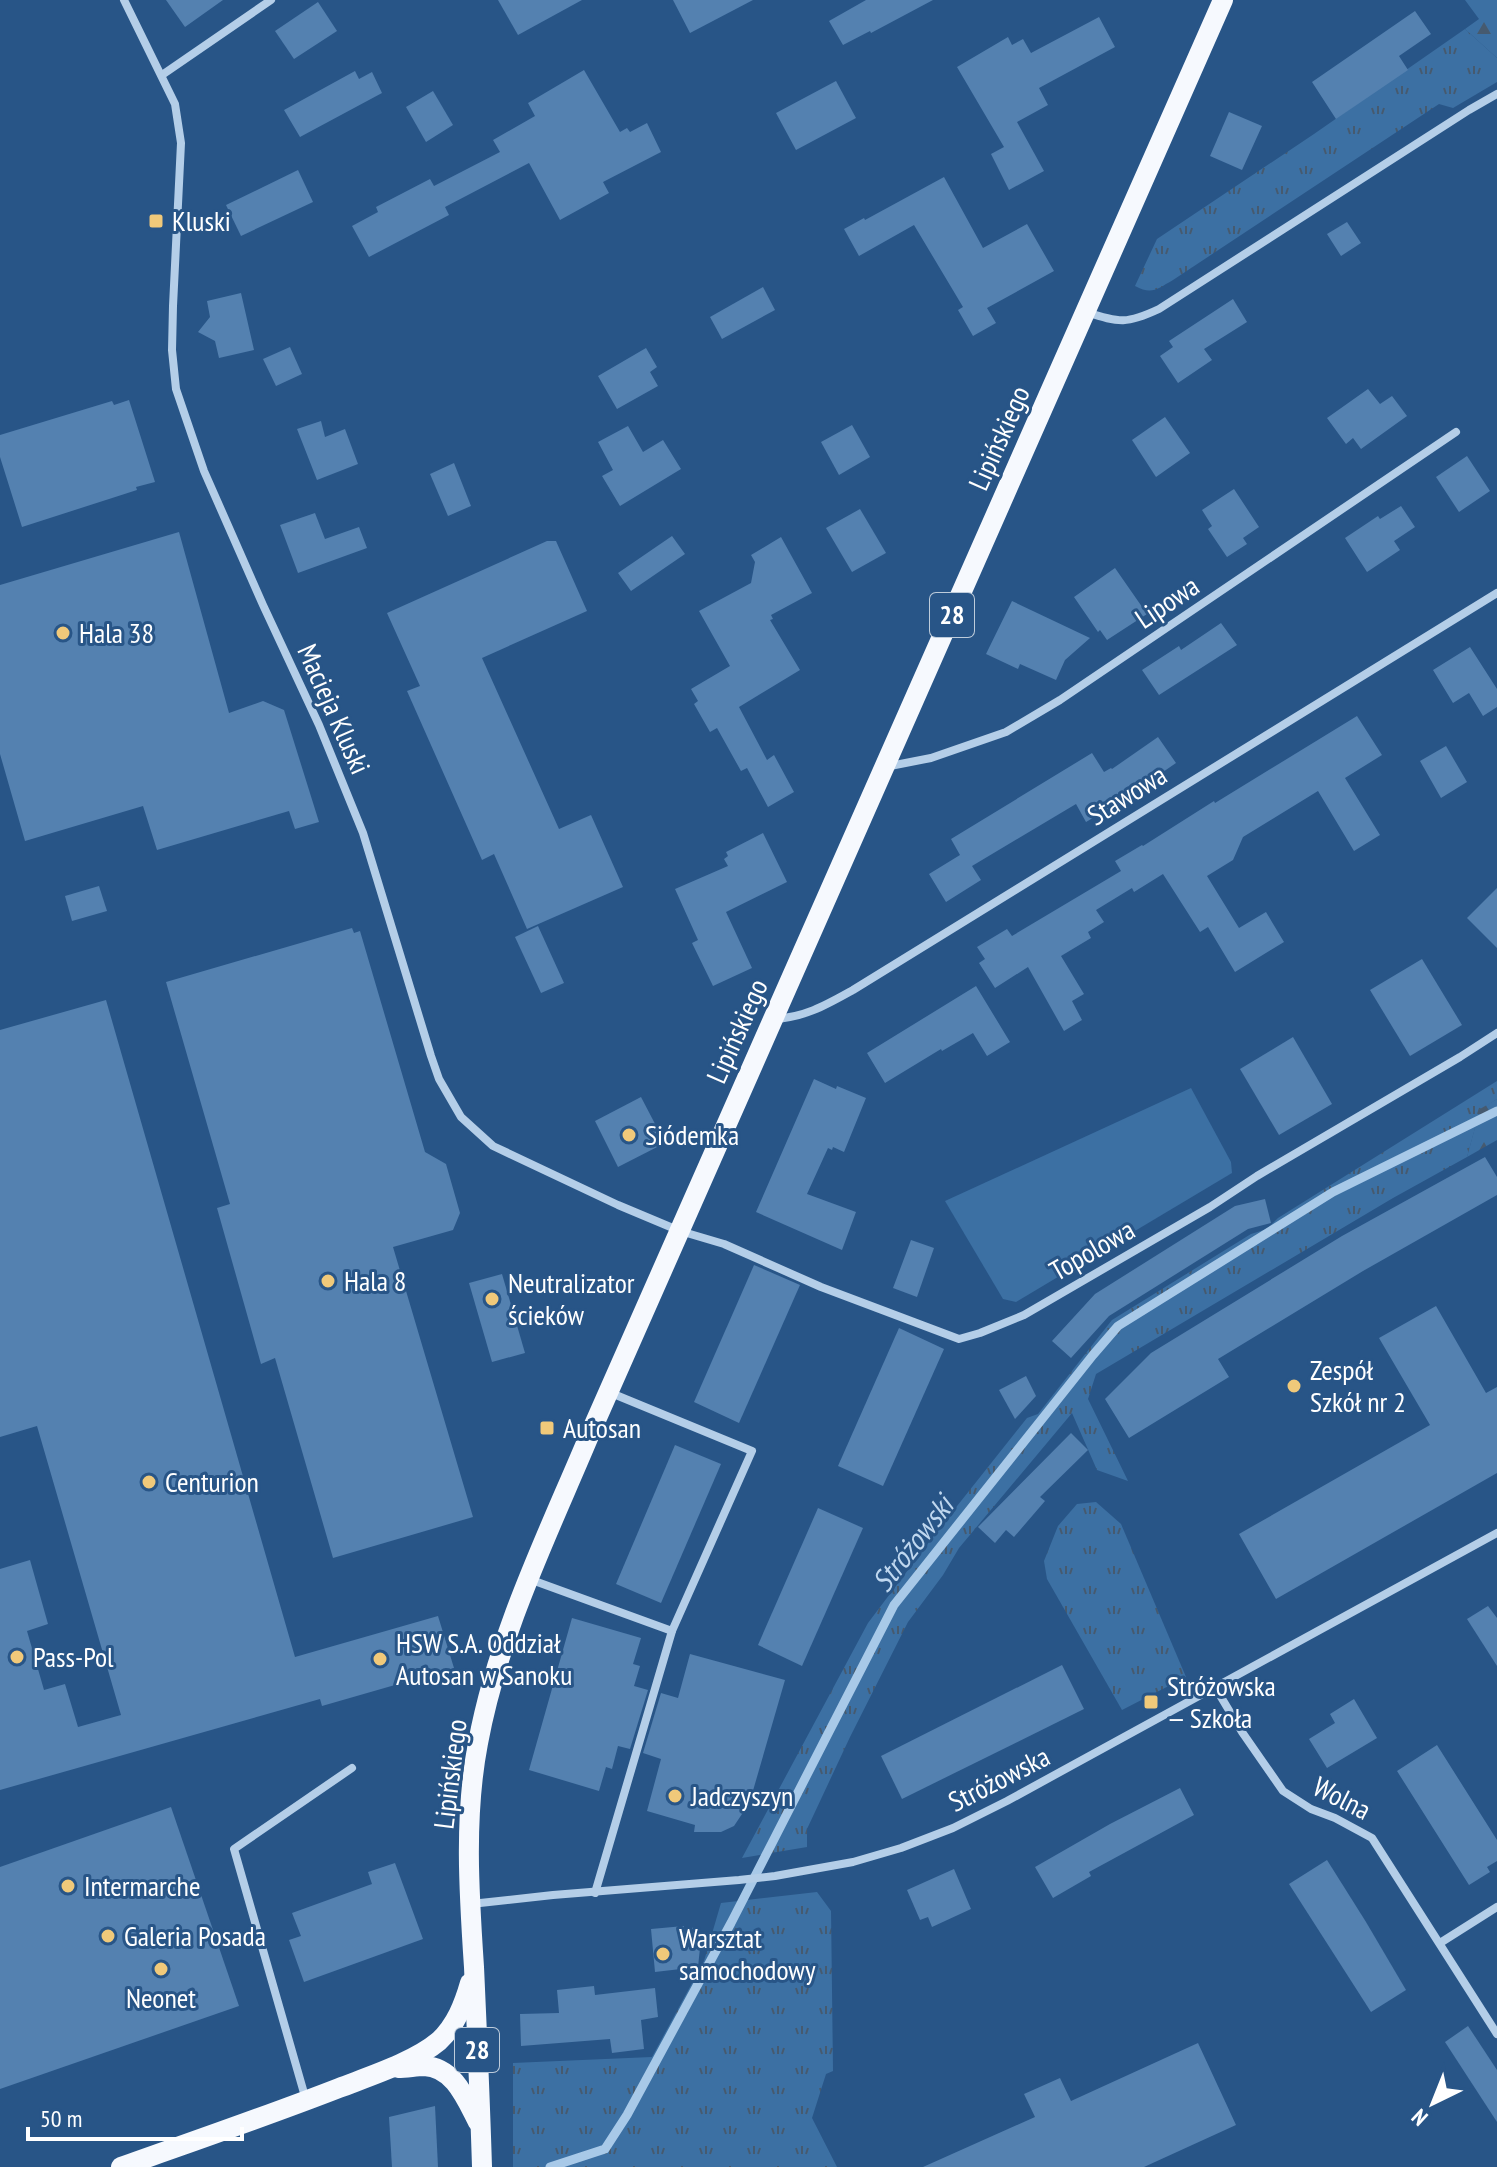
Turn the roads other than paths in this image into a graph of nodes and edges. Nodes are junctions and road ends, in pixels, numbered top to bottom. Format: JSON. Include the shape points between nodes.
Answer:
{"nodes":[{"id":1,"x":124,"y":0,"type":"edge"},
{"id":2,"x":271,"y":0,"type":"edge"},
{"id":3,"x":1223,"y":0,"type":"edge"},
{"id":4,"x":162,"y":75,"type":"junction"},
{"id":5,"x":1497,"y":94,"type":"edge"},
{"id":6,"x":1085,"y":312,"type":"junction"},
{"id":7,"x":1456,"y":432,"type":"dead end"},
{"id":8,"x":1497,"y":593,"type":"edge"},
{"id":9,"x":884,"y":768,"type":"junction"},
{"id":10,"x":773,"y":1019,"type":"junction"},
{"id":11,"x":1497,"y":1033,"type":"edge"},
{"id":12,"x":680,"y":1231,"type":"junction"},
{"id":13,"x":609,"y":1392,"type":"junction"},
{"id":14,"x":1497,"y":1533,"type":"edge"},
{"id":15,"x":528,"y":1579,"type":"junction"},
{"id":16,"x":672,"y":1631,"type":"junction"},
{"id":17,"x":1215,"y":1687,"type":"junction"},
{"id":18,"x":352,"y":1768,"type":"dead end"},
{"id":19,"x":595,"y":1893,"type":"junction"},
{"id":20,"x":470,"y":1904,"type":"junction"},
{"id":21,"x":1497,"y":1907,"type":"edge"},
{"id":22,"x":1440,"y":1943,"type":"junction"},
{"id":23,"x":474,"y":1971,"type":"junction"},
{"id":24,"x":1497,"y":2034,"type":"edge"},
{"id":25,"x":387,"y":2070,"type":"junction"},
{"id":26,"x":306,"y":2101,"type":"junction"},
{"id":27,"x":481,"y":2148,"type":"edge"},
{"id":28,"x":121,"y":2167,"type":"edge"}],
"edges":[{"from":1,"to":4,"type":"street","name":"Macieja Kluski"},
{"from":2,"to":4,"type":"street"},
{"from":3,"to":6,"type":"main road","name":"Lipińskiego","number":"28"},
{"from":4,"to":12,"type":"street","name":"Macieja Kluski","via":[[175,104],[181,143],[172,350],[176,389],[204,471],[363,833],[439,1079],[461,1117],[493,1146]]},
{"from":5,"to":6,"type":"street","via":[[1159,309],[1117,322]]},
{"from":6,"to":9,"type":"main road","name":"Lipińskiego","number":"28"},
{"from":7,"to":9,"type":"street","name":"Lipowa","via":[[1006,732]]},
{"from":8,"to":10,"type":"street","name":"Stawowa","via":[[853,990],[818,1010]]},
{"from":9,"to":10,"type":"main road","name":"Lipińskiego","number":"28"},
{"from":10,"to":12,"type":"main road","name":"Lipińskiego","number":"28"},
{"from":11,"to":12,"type":"street","name":"Topolowa","via":[[1024,1315],[959,1339]]},
{"from":12,"to":13,"type":"main road","name":"Lipińskiego","number":"28"},
{"from":13,"to":15,"type":"main road","name":"Lipińskiego","number":"28"},
{"from":13,"to":16,"type":"street","via":[[752,1451]]},
{"from":14,"to":17,"type":"street","name":"Stróżowska"},
{"from":15,"to":16,"type":"street"},
{"from":15,"to":20,"type":"main road","name":"Lipińskiego","number":"28","via":[[508,1630],[477,1744],[470,1803]]},
{"from":16,"to":19,"type":"street"},
{"from":17,"to":19,"type":"street","name":"Stróżowska","via":[[1045,1781],[901,1848],[775,1876]]},
{"from":17,"to":22,"type":"street","name":"Wolna","via":[[1283,1791],[1372,1838]]},
{"from":18,"to":26,"type":"street","via":[[234,1849]]},
{"from":19,"to":20,"type":"street","name":"Stróżowska"},
{"from":20,"to":23,"type":"main road","name":"Lipińskiego","number":"28"},
{"from":21,"to":22,"type":"street"},
{"from":22,"to":24,"type":"street","name":"Wolna"},
{"from":23,"to":25,"type":"main road","number":"28","via":[[453,2024],[438,2041]]},
{"from":23,"to":27,"type":"main road","name":"Lipińskiego","number":"28"},
{"from":25,"to":26,"type":"main road","number":"28"},
{"from":25,"to":27,"type":"main road","via":[[425,2066],[453,2079],[464,2094]]},
{"from":26,"to":28,"type":"main road","number":"28"}]}
